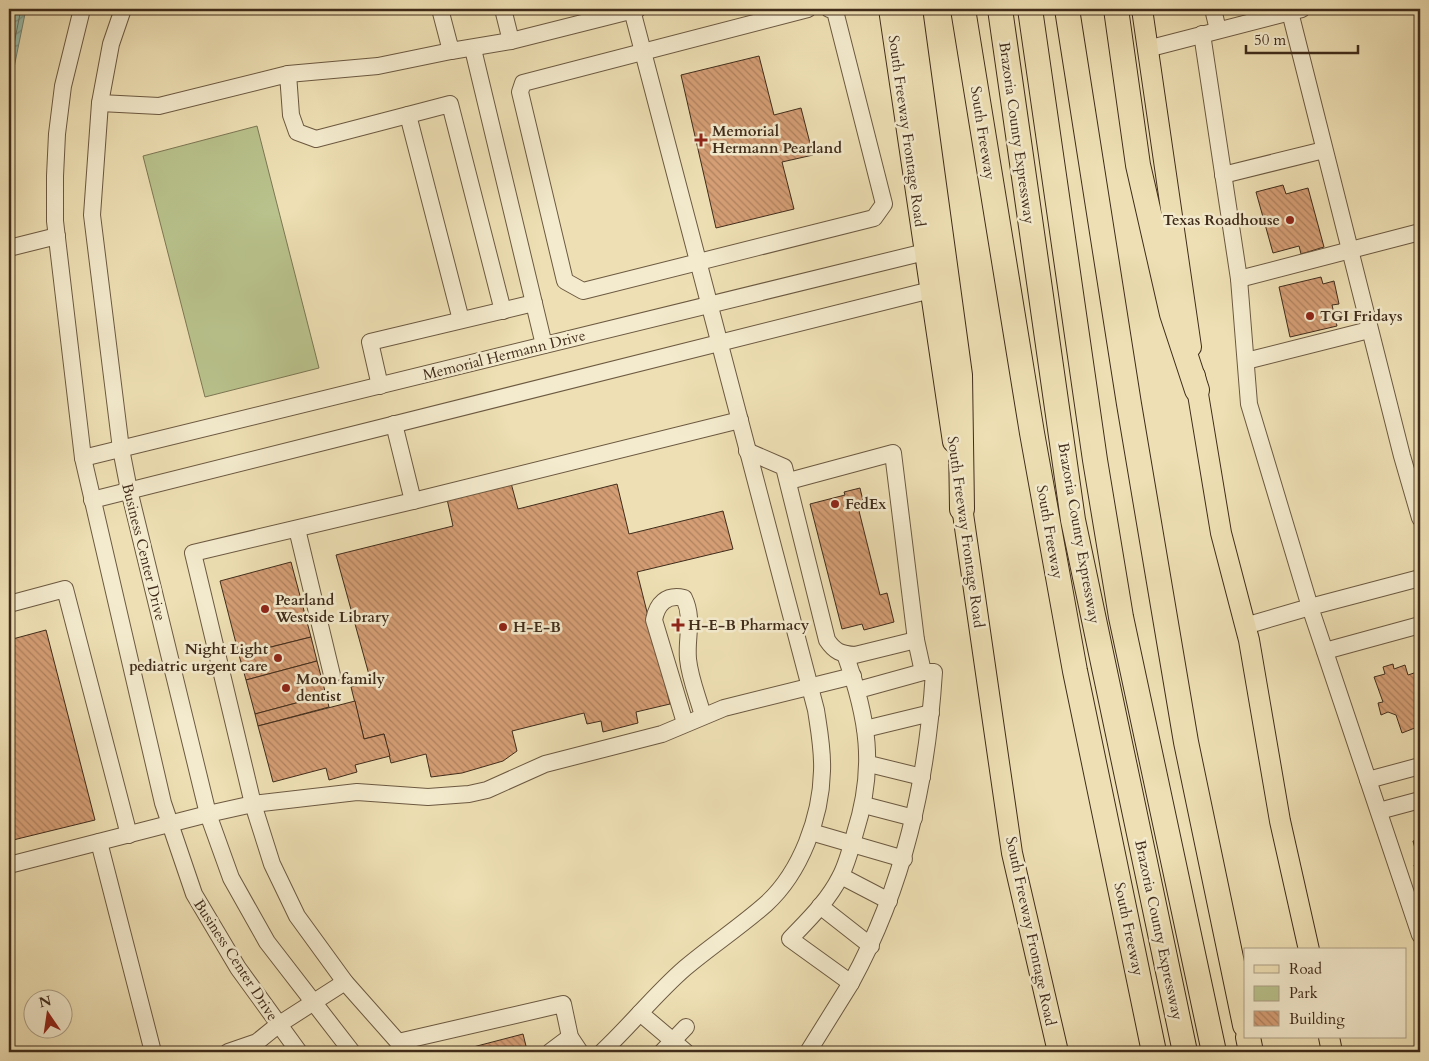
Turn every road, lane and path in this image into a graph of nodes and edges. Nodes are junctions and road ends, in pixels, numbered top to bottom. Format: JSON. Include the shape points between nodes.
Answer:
{"nodes":[{"id":1,"x":82,"y":9,"type":"edge"},
{"id":2,"x":123,"y":9,"type":"edge"},
{"id":3,"x":440,"y":9,"type":"edge"},
{"id":4,"x":503,"y":9,"type":"edge"},
{"id":5,"x":635,"y":9,"type":"edge"},
{"id":6,"x":808,"y":9,"type":"edge"},
{"id":7,"x":829,"y":9,"type":"edge"},
{"id":8,"x":889,"y":9,"type":"edge"},
{"id":9,"x":910,"y":9,"type":"edge"},
{"id":10,"x":963,"y":9,"type":"edge"},
{"id":11,"x":1000,"y":9,"type":"edge"},
{"id":12,"x":1030,"y":9,"type":"edge"},
{"id":13,"x":1067,"y":9,"type":"edge"},
{"id":14,"x":1116,"y":9,"type":"edge"},
{"id":15,"x":1142,"y":9,"type":"edge"},
{"id":16,"x":1213,"y":9,"type":"edge"},
{"id":17,"x":1296,"y":10,"type":"edge"},
{"id":18,"x":1210,"y":32,"type":"junction"},
{"id":19,"x":511,"y":41,"type":"junction"},
{"id":20,"x":473,"y":49,"type":"junction"},
{"id":21,"x":1148,"y":49,"type":"junction"},
{"id":22,"x":451,"y":51,"type":"junction"},
{"id":23,"x":644,"y":51,"type":"junction"},
{"id":24,"x":288,"y":74,"type":"junction"},
{"id":25,"x":100,"y":103,"type":"junction"},
{"id":26,"x":408,"y":115,"type":"junction"},
{"id":27,"x":1324,"y":150,"type":"junction"},
{"id":28,"x":1223,"y":175,"type":"junction"},
{"id":29,"x":1420,"y":232,"type":"edge"},
{"id":30,"x":57,"y":236,"type":"junction"},
{"id":31,"x":9,"y":248,"type":"edge"},
{"id":32,"x":1349,"y":251,"type":"junction"},
{"id":33,"x":925,"y":252,"type":"junction"},
{"id":34,"x":698,"y":261,"type":"junction"},
{"id":35,"x":1239,"y":279,"type":"junction"},
{"id":36,"x":931,"y":290,"type":"junction"},
{"id":37,"x":534,"y":303,"type":"junction"},
{"id":38,"x":709,"y":305,"type":"junction"},
{"id":39,"x":503,"y":311,"type":"junction"},
{"id":40,"x":461,"y":320,"type":"junction"},
{"id":41,"x":1369,"y":330,"type":"junction"},
{"id":42,"x":719,"y":343,"type":"junction"},
{"id":43,"x":544,"y":345,"type":"junction"},
{"id":44,"x":1246,"y":361,"type":"junction"},
{"id":45,"x":380,"y":386,"type":"junction"},
{"id":46,"x":1197,"y":390,"type":"junction"},
{"id":47,"x":740,"y":420,"type":"junction"},
{"id":48,"x":394,"y":424,"type":"junction"},
{"id":49,"x":121,"y":449,"type":"junction"},
{"id":50,"x":747,"y":451,"type":"junction"},
{"id":51,"x":83,"y":458,"type":"junction"},
{"id":52,"x":788,"y":481,"type":"junction"},
{"id":53,"x":129,"y":490,"type":"junction"},
{"id":54,"x":92,"y":500,"type":"junction"},
{"id":55,"x":413,"y":501,"type":"junction"},
{"id":56,"x":962,"y":509,"type":"junction"},
{"id":57,"x":1420,"y":518,"type":"edge"},
{"id":58,"x":296,"y":529,"type":"junction"},
{"id":59,"x":1420,"y":578,"type":"edge"},
{"id":60,"x":9,"y":604,"type":"edge"},
{"id":61,"x":1310,"y":608,"type":"junction"},
{"id":62,"x":1420,"y":625,"type":"edge"},
{"id":63,"x":1245,"y":626,"type":"junction"},
{"id":64,"x":916,"y":640,"type":"junction"},
{"id":65,"x":1325,"y":651,"type":"junction"},
{"id":66,"x":845,"y":654,"type":"junction"},
{"id":67,"x":923,"y":672,"type":"junction"},
{"id":68,"x":332,"y":675,"type":"dead end"},
{"id":69,"x":855,"y":683,"type":"junction"},
{"id":70,"x":809,"y":687,"type":"junction"},
{"id":71,"x":931,"y":713,"type":"junction"},
{"id":72,"x":703,"y":716,"type":"junction"},
{"id":73,"x":685,"y":723,"type":"junction"},
{"id":74,"x":865,"y":729,"type":"junction"},
{"id":75,"x":869,"y":764,"type":"junction"},
{"id":76,"x":1420,"y":766,"type":"edge"},
{"id":77,"x":922,"y":778,"type":"junction"},
{"id":78,"x":1368,"y":780,"type":"junction"},
{"id":79,"x":1420,"y":800,"type":"edge"},
{"id":80,"x":252,"y":804,"type":"junction"},
{"id":81,"x":864,"y":805,"type":"junction"},
{"id":82,"x":1379,"y":811,"type":"junction"},
{"id":83,"x":208,"y":814,"type":"junction"},
{"id":84,"x":914,"y":818,"type":"junction"},
{"id":85,"x":170,"y":824,"type":"junction"},
{"id":86,"x":811,"y":832,"type":"junction"},
{"id":87,"x":129,"y":834,"type":"junction"},
{"id":88,"x":99,"y":842,"type":"junction"},
{"id":89,"x":852,"y":844,"type":"junction"},
{"id":90,"x":904,"y":859,"type":"junction"},
{"id":91,"x":9,"y":866,"type":"edge"},
{"id":92,"x":840,"y":876,"type":"junction"},
{"id":93,"x":889,"y":901,"type":"junction"},
{"id":94,"x":820,"y":906,"type":"junction"},
{"id":95,"x":1420,"y":934,"type":"edge"},
{"id":96,"x":871,"y":946,"type":"junction"},
{"id":97,"x":1309,"y":948,"type":"edge"},
{"id":98,"x":345,"y":982,"type":"junction"},
{"id":99,"x":851,"y":983,"type":"junction"},
{"id":100,"x":314,"y":1002,"type":"junction"},
{"id":101,"x":640,"y":1013,"type":"junction"},
{"id":102,"x":1244,"y":1020,"type":"edge"},
{"id":103,"x":278,"y":1025,"type":"junction"},
{"id":104,"x":686,"y":1027,"type":"dead end"},
{"id":105,"x":570,"y":1036,"type":"junction"},
{"id":106,"x":1248,"y":1038,"type":"edge"},
{"id":107,"x":1329,"y":1038,"type":"edge"},
{"id":108,"x":402,"y":1047,"type":"edge"},
{"id":109,"x":667,"y":1047,"type":"edge"},
{"id":110,"x":153,"y":1052,"type":"edge"},
{"id":111,"x":228,"y":1052,"type":"edge"},
{"id":112,"x":299,"y":1052,"type":"edge"},
{"id":113,"x":352,"y":1052,"type":"edge"},
{"id":114,"x":550,"y":1052,"type":"edge"},
{"id":115,"x":580,"y":1052,"type":"edge"},
{"id":116,"x":602,"y":1052,"type":"edge"},
{"id":117,"x":686,"y":1052,"type":"edge"},
{"id":118,"x":808,"y":1052,"type":"edge"},
{"id":119,"x":1058,"y":1052,"type":"edge"},
{"id":120,"x":1154,"y":1052,"type":"edge"},
{"id":121,"x":1184,"y":1052,"type":"edge"},
{"id":122,"x":1214,"y":1052,"type":"edge"},
{"id":123,"x":1251,"y":1052,"type":"edge"},
{"id":124,"x":1332,"y":1052,"type":"edge"}],
"edges":[{"from":1,"to":30,"type":"street","name":"Business Center Drive","via":[[63,86],[57,134]]},
{"from":2,"to":25,"type":"street","name":"Business Center Drive","via":[[111,44]]},
{"from":3,"to":22,"type":"street"},
{"from":4,"to":19,"type":"street"},
{"from":5,"to":19,"type":"street"},
{"from":5,"to":23,"type":"street"},
{"from":6,"to":23,"type":"street"},
{"from":7,"to":34,"type":"street","via":[[835,11],[884,204],[874,218]]},
{"from":8,"to":33,"type":"main road","name":"South Freeway Frontage Road"},
{"from":9,"to":56,"type":"highway","via":[[960,375]]},
{"from":10,"to":120,"type":"highway","name":"South Freeway","via":[[1032,433],[1075,672]]},
{"from":11,"to":121,"type":"highway","name":"Brazoria County Expressway","via":[[1074,520]]},
{"from":12,"to":122,"type":"highway","name":"Brazoria County Expressway","via":[[1121,617]]},
{"from":13,"to":102,"type":"highway","via":[[1186,742]]},
{"from":14,"to":46,"type":"highway","via":[[1138,165],[1172,314]]},
{"from":15,"to":21,"type":"main road"},
{"from":16,"to":18,"type":"street"},
{"from":17,"to":18,"type":"street"},
{"from":17,"to":27,"type":"street"},
{"from":18,"to":21,"type":"street"},
{"from":18,"to":28,"type":"street"},
{"from":19,"to":20,"type":"street"},
{"from":20,"to":22,"type":"street"},
{"from":20,"to":37,"type":"street"},
{"from":21,"to":46,"type":"main road"},
{"from":22,"to":24,"type":"street","via":[[378,66]]},
{"from":23,"to":34,"type":"street"},
{"from":23,"to":34,"type":"street","via":[[523,83],[520,92],[565,281],[583,291]]},
{"from":24,"to":25,"type":"street","via":[[159,106]]},
{"from":24,"to":26,"type":"street","via":[[291,115],[297,132],[316,139]]},
{"from":25,"to":49,"type":"street","name":"Business Center Drive","via":[[92,215]]},
{"from":26,"to":39,"type":"street","via":[[450,104]]},
{"from":26,"to":40,"type":"street"},
{"from":27,"to":28,"type":"street"},
{"from":27,"to":32,"type":"street"},
{"from":28,"to":35,"type":"street"},
{"from":29,"to":32,"type":"street"},
{"from":30,"to":31,"type":"street"},
{"from":30,"to":51,"type":"street","name":"Business Center Drive"},
{"from":32,"to":35,"type":"street"},
{"from":32,"to":41,"type":"street"},
{"from":33,"to":36,"type":"main road","name":"South Freeway Frontage Road"},
{"from":33,"to":38,"type":"street","name":"Memorial Hermann Drive"},
{"from":34,"to":38,"type":"street"},
{"from":35,"to":44,"type":"street"},
{"from":36,"to":42,"type":"street"},
{"from":36,"to":56,"type":"main road","name":"South Freeway Frontage Road"},
{"from":37,"to":39,"type":"street"},
{"from":37,"to":43,"type":"street"},
{"from":38,"to":42,"type":"street"},
{"from":38,"to":43,"type":"street","name":"Memorial Hermann Drive"},
{"from":39,"to":40,"type":"street"},
{"from":40,"to":45,"type":"street","via":[[370,342]]},
{"from":41,"to":44,"type":"street"},
{"from":41,"to":57,"type":"street"},
{"from":42,"to":47,"type":"street"},
{"from":42,"to":48,"type":"street"},
{"from":43,"to":45,"type":"street","name":"Memorial Hermann Drive"},
{"from":44,"to":61,"type":"street","via":[[1249,404]]},
{"from":45,"to":49,"type":"street","name":"Memorial Hermann Drive"},
{"from":46,"to":63,"type":"main road","via":[[1221,533]]},
{"from":47,"to":50,"type":"street"},
{"from":47,"to":55,"type":"street"},
{"from":48,"to":53,"type":"street"},
{"from":48,"to":55,"type":"street"},
{"from":49,"to":51,"type":"street","name":"Memorial Hermann Drive"},
{"from":49,"to":53,"type":"street","name":"Business Center Drive"},
{"from":50,"to":52,"type":"street","via":[[784,467]]},
{"from":50,"to":70,"type":"street"},
{"from":51,"to":54,"type":"street","name":"Business Center Drive"},
{"from":52,"to":64,"type":"street","via":[[893,453]]},
{"from":52,"to":66,"type":"street","via":[[827,640],[833,649]]},
{"from":53,"to":54,"type":"street"},
{"from":53,"to":83,"type":"street","name":"Business Center Drive"},
{"from":54,"to":85,"type":"street","name":"Business Center Drive"},
{"from":55,"to":58,"type":"street"},
{"from":56,"to":119,"type":"main road","name":"South Freeway Frontage Road","via":[[1012,853]]},
{"from":58,"to":68,"type":"street"},
{"from":58,"to":80,"type":"street","via":[[193,554]]},
{"from":59,"to":61,"type":"street"},
{"from":60,"to":87,"type":"street","via":[[65,589]]},
{"from":61,"to":63,"type":"street"},
{"from":61,"to":65,"type":"street"},
{"from":62,"to":65,"type":"street"},
{"from":63,"to":97,"type":"main road","via":[[1280,821]]},
{"from":64,"to":66,"type":"street","via":[[855,655]]},
{"from":64,"to":67,"type":"street"},
{"from":65,"to":78,"type":"street"},
{"from":66,"to":69,"type":"street"},
{"from":67,"to":69,"type":"street"},
{"from":67,"to":71,"type":"street","via":[[934,672]]},
{"from":69,"to":70,"type":"street"},
{"from":69,"to":74,"type":"street"},
{"from":70,"to":72,"type":"street"},
{"from":70,"to":86,"type":"street","via":[[821,741],[822,770],[820,798]]},
{"from":71,"to":74,"type":"street"},
{"from":71,"to":77,"type":"street"},
{"from":72,"to":73,"type":"street"},
{"from":72,"to":73,"type":"street","via":[[689,670],[690,613],[684,598],[675,596],[656,606],[654,620]]},
{"from":73,"to":80,"type":"street","via":[[662,734],[545,764],[469,794],[428,798],[358,792]]},
{"from":74,"to":75,"type":"street"},
{"from":75,"to":77,"type":"street"},
{"from":75,"to":81,"type":"street"},
{"from":76,"to":78,"type":"street"},
{"from":77,"to":84,"type":"street"},
{"from":78,"to":82,"type":"street"},
{"from":79,"to":82,"type":"street"},
{"from":80,"to":83,"type":"street"},
{"from":80,"to":98,"type":"street","via":[[272,864],[298,916]]},
{"from":81,"to":84,"type":"street"},
{"from":81,"to":89,"type":"street"},
{"from":82,"to":95,"type":"street"},
{"from":83,"to":85,"type":"street"},
{"from":83,"to":100,"type":"street","name":"Business Center Drive","via":[[231,878],[267,942]]},
{"from":84,"to":90,"type":"street"},
{"from":85,"to":87,"type":"street"},
{"from":85,"to":103,"type":"street","name":"Business Center Drive","via":[[194,894],[238,968]]},
{"from":86,"to":89,"type":"street"},
{"from":86,"to":101,"type":"street","via":[[790,874],[767,903],[686,967]]},
{"from":87,"to":88,"type":"street"},
{"from":88,"to":91,"type":"street"},
{"from":88,"to":110,"type":"street"},
{"from":89,"to":90,"type":"street"},
{"from":89,"to":92,"type":"street"},
{"from":90,"to":93,"type":"street"},
{"from":92,"to":93,"type":"street"},
{"from":92,"to":94,"type":"street"},
{"from":93,"to":96,"type":"street"},
{"from":94,"to":96,"type":"street"},
{"from":94,"to":99,"type":"street","via":[[790,939]]},
{"from":96,"to":99,"type":"street"},
{"from":98,"to":100,"type":"street"},
{"from":98,"to":108,"type":"street"},
{"from":99,"to":118,"type":"street"},
{"from":100,"to":103,"type":"street"},
{"from":100,"to":113,"type":"street","name":"Business Center Drive"},
{"from":101,"to":109,"type":"street"},
{"from":101,"to":116,"type":"street"},
{"from":103,"to":111,"type":"street","via":[[257,1042]]},
{"from":103,"to":112,"type":"street","name":"Business Center Drive"},
{"from":104,"to":109,"type":"street"},
{"from":105,"to":108,"type":"street","via":[[563,1004]]},
{"from":105,"to":114,"type":"street"},
{"from":105,"to":115,"type":"street"},
{"from":106,"to":123,"type":"highway"},
{"from":107,"to":124,"type":"main road"},
{"from":109,"to":117,"type":"street"}]}
